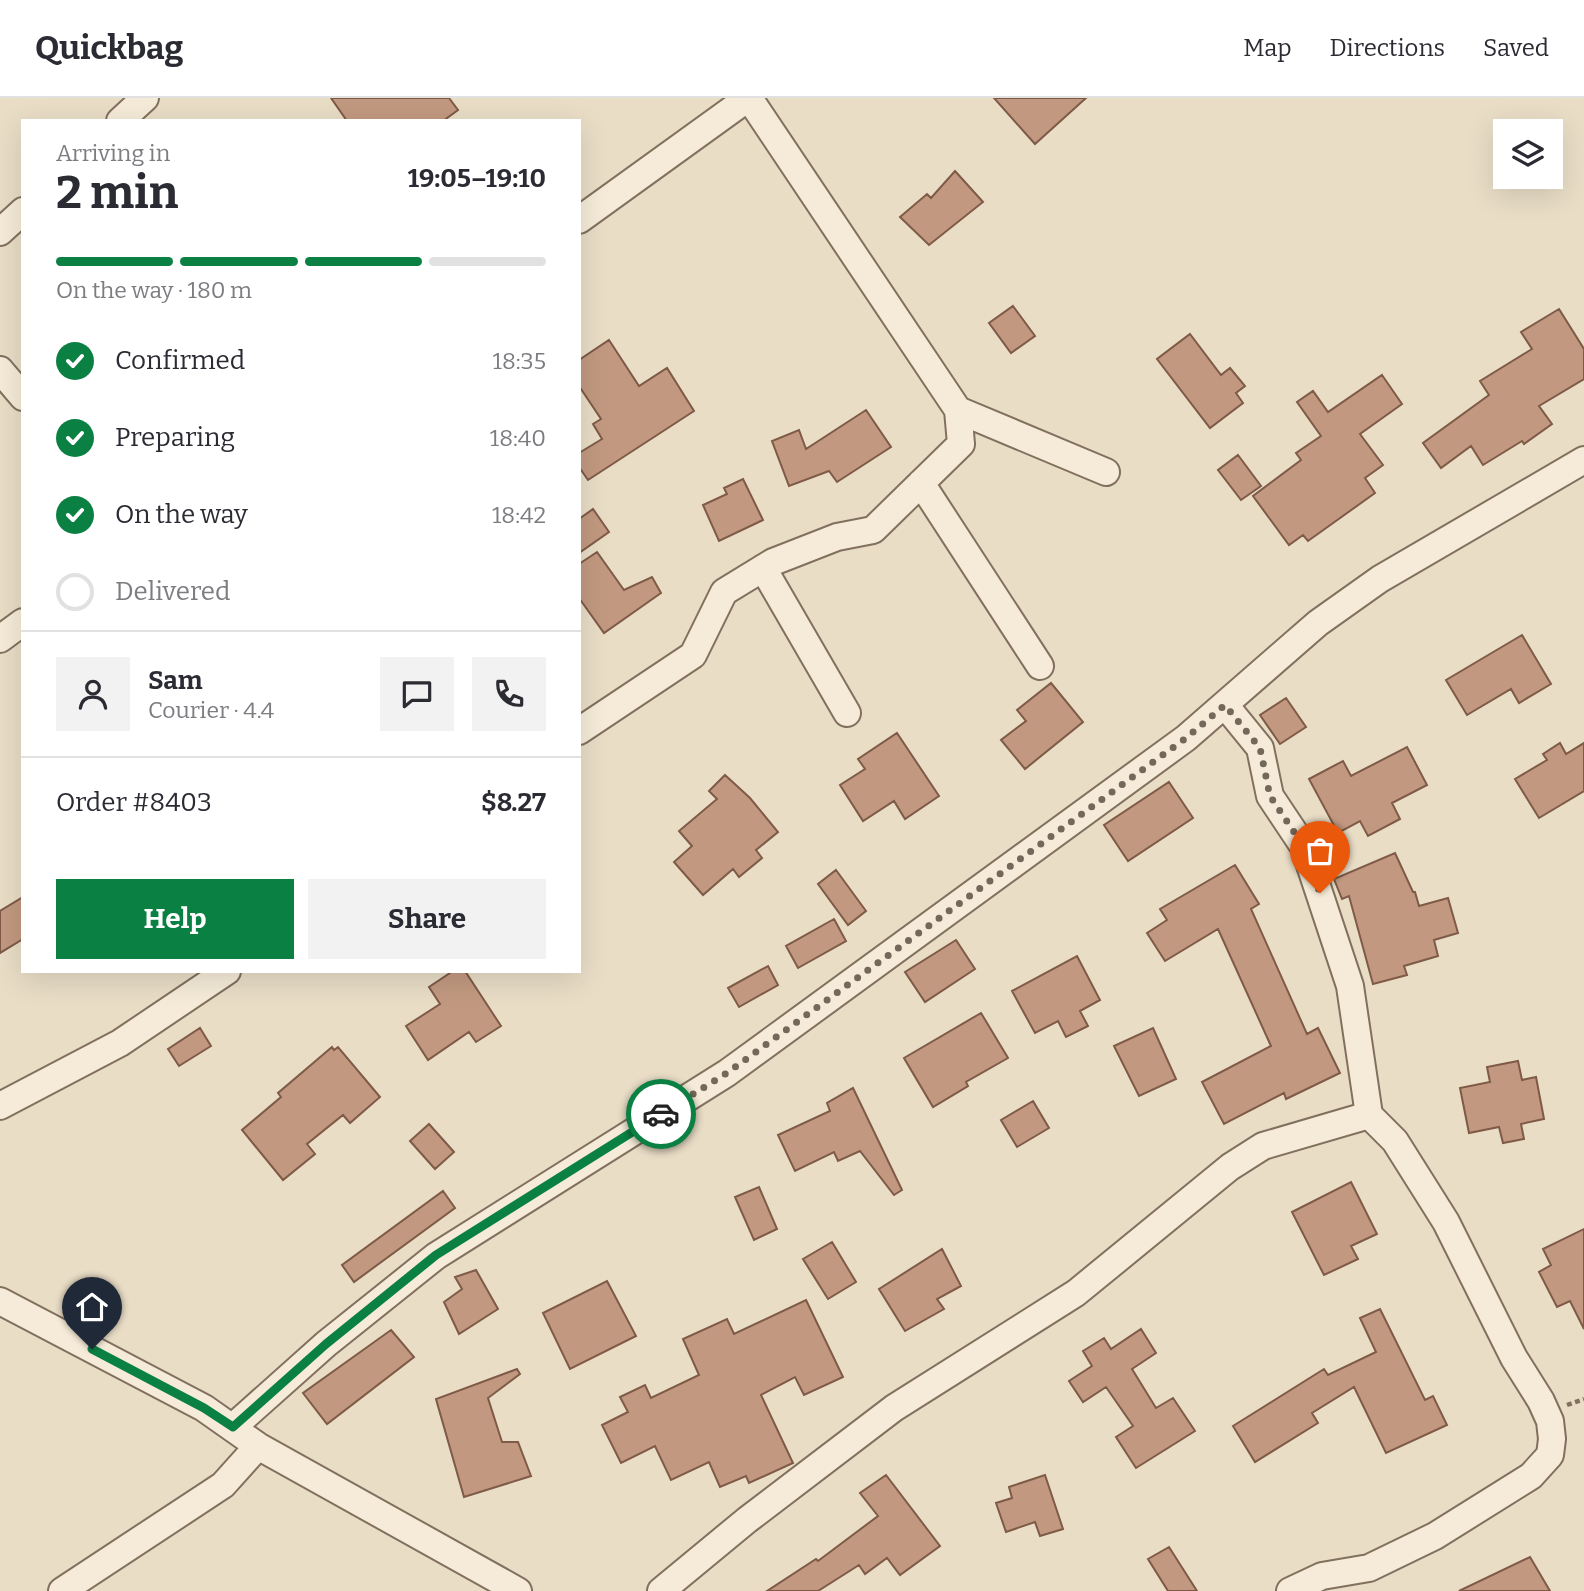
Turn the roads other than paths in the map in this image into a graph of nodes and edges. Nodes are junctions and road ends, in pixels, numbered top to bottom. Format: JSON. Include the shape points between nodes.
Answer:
{"nodes":[{"id":1,"x":145,"y":98,"type":"edge"},
{"id":2,"x":748,"y":98,"type":"edge"},
{"id":3,"x":122,"y":119,"type":"edge"},
{"id":4,"x":21,"y":213,"type":"edge"},
{"id":5,"x":581,"y":219,"type":"edge"},
{"id":6,"x":0,"y":232,"type":"edge"},
{"id":7,"x":0,"y":370,"type":"edge"},
{"id":8,"x":21,"y":395,"type":"edge"},
{"id":9,"x":958,"y":410,"type":"junction"},
{"id":10,"x":1584,"y":460,"type":"edge"},
{"id":11,"x":1106,"y":472,"type":"dead end"},
{"id":12,"x":921,"y":483,"type":"junction"},
{"id":13,"x":763,"y":568,"type":"junction"},
{"id":14,"x":21,"y":623,"type":"edge"},
{"id":15,"x":0,"y":639,"type":"edge"},
{"id":16,"x":1040,"y":666,"type":"dead end"},
{"id":17,"x":1225,"y":705,"type":"junction"},
{"id":18,"x":847,"y":713,"type":"dead end"},
{"id":19,"x":581,"y":730,"type":"edge"},
{"id":20,"x":224,"y":973,"type":"edge"},
{"id":21,"x":0,"y":1105,"type":"edge"},
{"id":22,"x":1369,"y":1115,"type":"junction"},
{"id":23,"x":0,"y":1301,"type":"edge"},
{"id":24,"x":233,"y":1427,"type":"junction"},
{"id":25,"x":258,"y":1446,"type":"junction"},
{"id":26,"x":62,"y":1591,"type":"edge"},
{"id":27,"x":518,"y":1591,"type":"edge"},
{"id":28,"x":661,"y":1591,"type":"edge"},
{"id":29,"x":1290,"y":1591,"type":"edge"}],
"edges":[{"from":1,"to":3,"type":"street"},
{"from":2,"to":5,"type":"street"},
{"from":2,"to":9,"type":"street"},
{"from":4,"to":6,"type":"street"},
{"from":7,"to":8,"type":"street"},
{"from":9,"to":11,"type":"street"},
{"from":9,"to":12,"type":"street","via":[[961,444]]},
{"from":10,"to":17,"type":"street","via":[[1380,579],[1318,623]]},
{"from":12,"to":13,"type":"street","via":[[873,530],[837,537]]},
{"from":12,"to":16,"type":"street"},
{"from":13,"to":18,"type":"street"},
{"from":13,"to":19,"type":"street","via":[[724,592],[693,655]]},
{"from":14,"to":15,"type":"street"},
{"from":17,"to":22,"type":"street","via":[[1260,748],[1270,796],[1304,847],[1350,986]]},
{"from":17,"to":24,"type":"street","via":[[727,1073],[436,1255]]},
{"from":20,"to":21,"type":"street","via":[[120,1043]]},
{"from":22,"to":28,"type":"street","via":[[1263,1146],[1230,1167],[1076,1293],[894,1408]]},
{"from":22,"to":29,"type":"street","via":[[1395,1141],[1446,1222],[1547,1414],[1550,1455],[1531,1476],[1435,1536],[1369,1568],[1322,1576]]},
{"from":23,"to":24,"type":"street"},
{"from":24,"to":25,"type":"street"},
{"from":25,"to":26,"type":"street","via":[[223,1485]]},
{"from":25,"to":27,"type":"street"}]}
